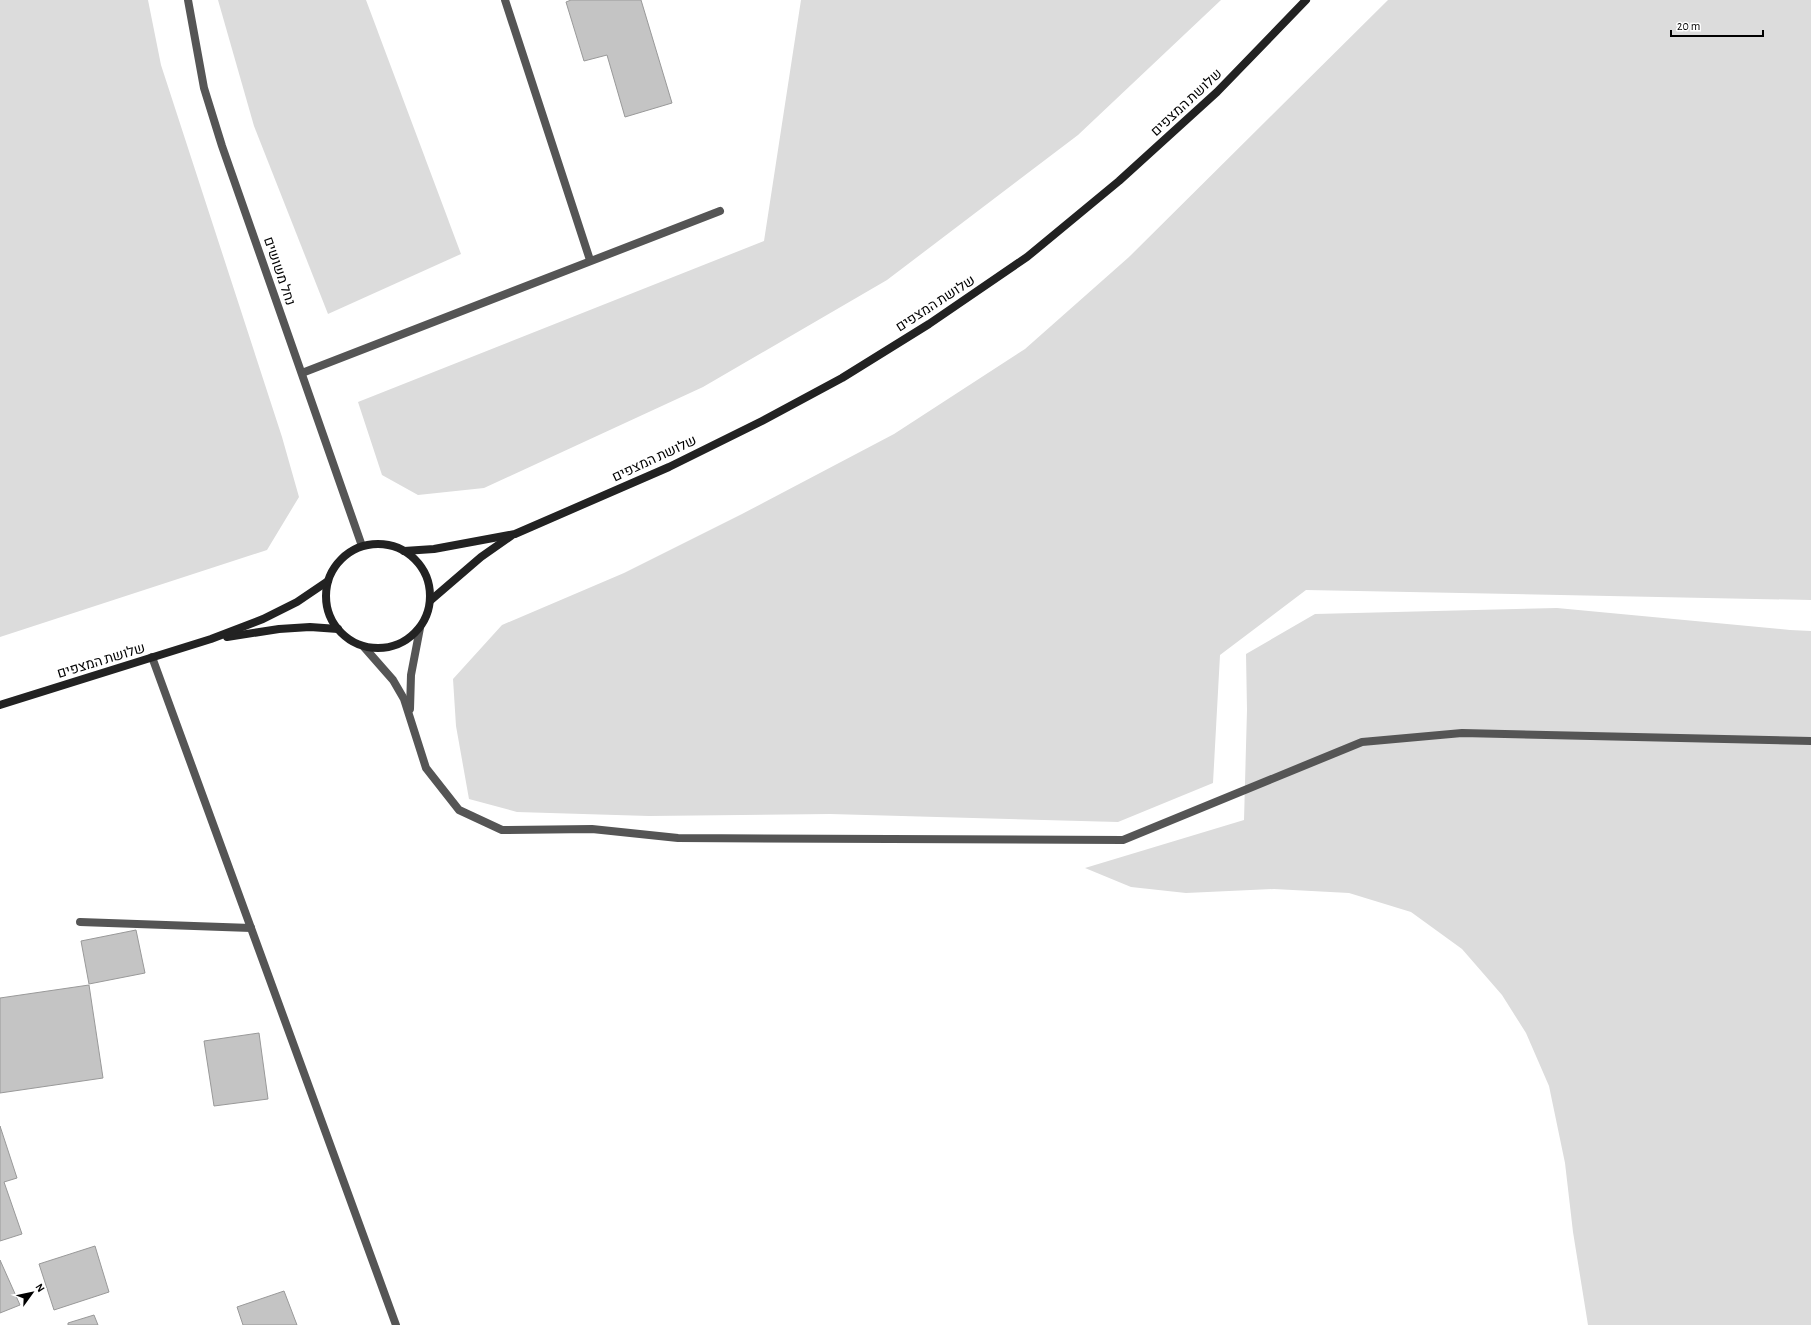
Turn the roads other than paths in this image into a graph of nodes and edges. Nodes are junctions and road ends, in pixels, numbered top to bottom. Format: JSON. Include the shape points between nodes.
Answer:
{"nodes":[{"id":1,"x":188,"y":0,"type":"edge"},
{"id":2,"x":505,"y":0,"type":"edge"},
{"id":3,"x":1306,"y":0,"type":"edge"},
{"id":4,"x":720,"y":211,"type":"dead end"},
{"id":5,"x":590,"y":260,"type":"junction"},
{"id":6,"x":302,"y":373,"type":"junction"},
{"id":7,"x":514,"y":534,"type":"junction"},
{"id":8,"x":362,"y":546,"type":"junction"},
{"id":9,"x":404,"y":551,"type":"junction"},
{"id":10,"x":328,"y":580,"type":"junction"},
{"id":11,"x":431,"y":600,"type":"junction"},
{"id":12,"x":420,"y":628,"type":"junction"},
{"id":13,"x":338,"y":629,"type":"junction"},
{"id":14,"x":211,"y":639,"type":"junction"},
{"id":15,"x":364,"y":646,"type":"junction"},
{"id":16,"x":152,"y":657,"type":"junction"},
{"id":17,"x":0,"y":705,"type":"edge"},
{"id":18,"x":410,"y":715,"type":"junction"},
{"id":19,"x":1811,"y":741,"type":"edge"},
{"id":20,"x":80,"y":922,"type":"dead end"},
{"id":21,"x":251,"y":928,"type":"junction"},
{"id":22,"x":396,"y":1325,"type":"edge"}],
"edges":[{"from":1,"to":6,"type":"street","name":"נחל משושים","via":[[204,88]]},
{"from":2,"to":5,"type":"street"},
{"from":3,"to":7,"type":"street","name":"שלושת המצפים","via":[[1217,92],[1119,181],[1027,257],[929,324],[842,378],[762,421],[669,467]]},
{"from":4,"to":5,"type":"street"},
{"from":5,"to":6,"type":"street"},
{"from":6,"to":8,"type":"street","name":"נחל משושים"},
{"from":7,"to":9,"type":"street","name":"שלושת המצפים","via":[[440,548]]},
{"from":7,"to":11,"type":"street","name":"שלושת המצפים","via":[[481,557]]},
{"from":8,"to":9,"type":"street","via":[[377,543],[391,545]]},
{"from":8,"to":10,"type":"street","via":[[347,554],[335,566]]},
{"from":9,"to":11,"type":"street","via":[[416,560],[425,572]]},
{"from":10,"to":13,"type":"street","via":[[326,598],[329,615]]},
{"from":10,"to":14,"type":"street","name":"שלושת המצפים","via":[[297,602],[263,620]]},
{"from":11,"to":12,"type":"street"},
{"from":12,"to":15,"type":"street","via":[[409,639],[395,646]]},
{"from":12,"to":18,"type":"street","via":[[410,675]]},
{"from":13,"to":14,"type":"street","name":"שלושת המצפים","via":[[310,626]]},
{"from":13,"to":15,"type":"street","via":[[350,640]]},
{"from":14,"to":16,"type":"street","name":"שלושת המצפים"},
{"from":15,"to":18,"type":"street","via":[[393,680]]},
{"from":16,"to":17,"type":"street","name":"שלושת המצפים"},
{"from":16,"to":21,"type":"street"},
{"from":18,"to":19,"type":"street","via":[[426,768],[459,810],[502,830],[592,830],[678,838],[1123,840],[1362,742],[1462,733]]},
{"from":20,"to":21,"type":"street"},
{"from":21,"to":22,"type":"street"}]}
